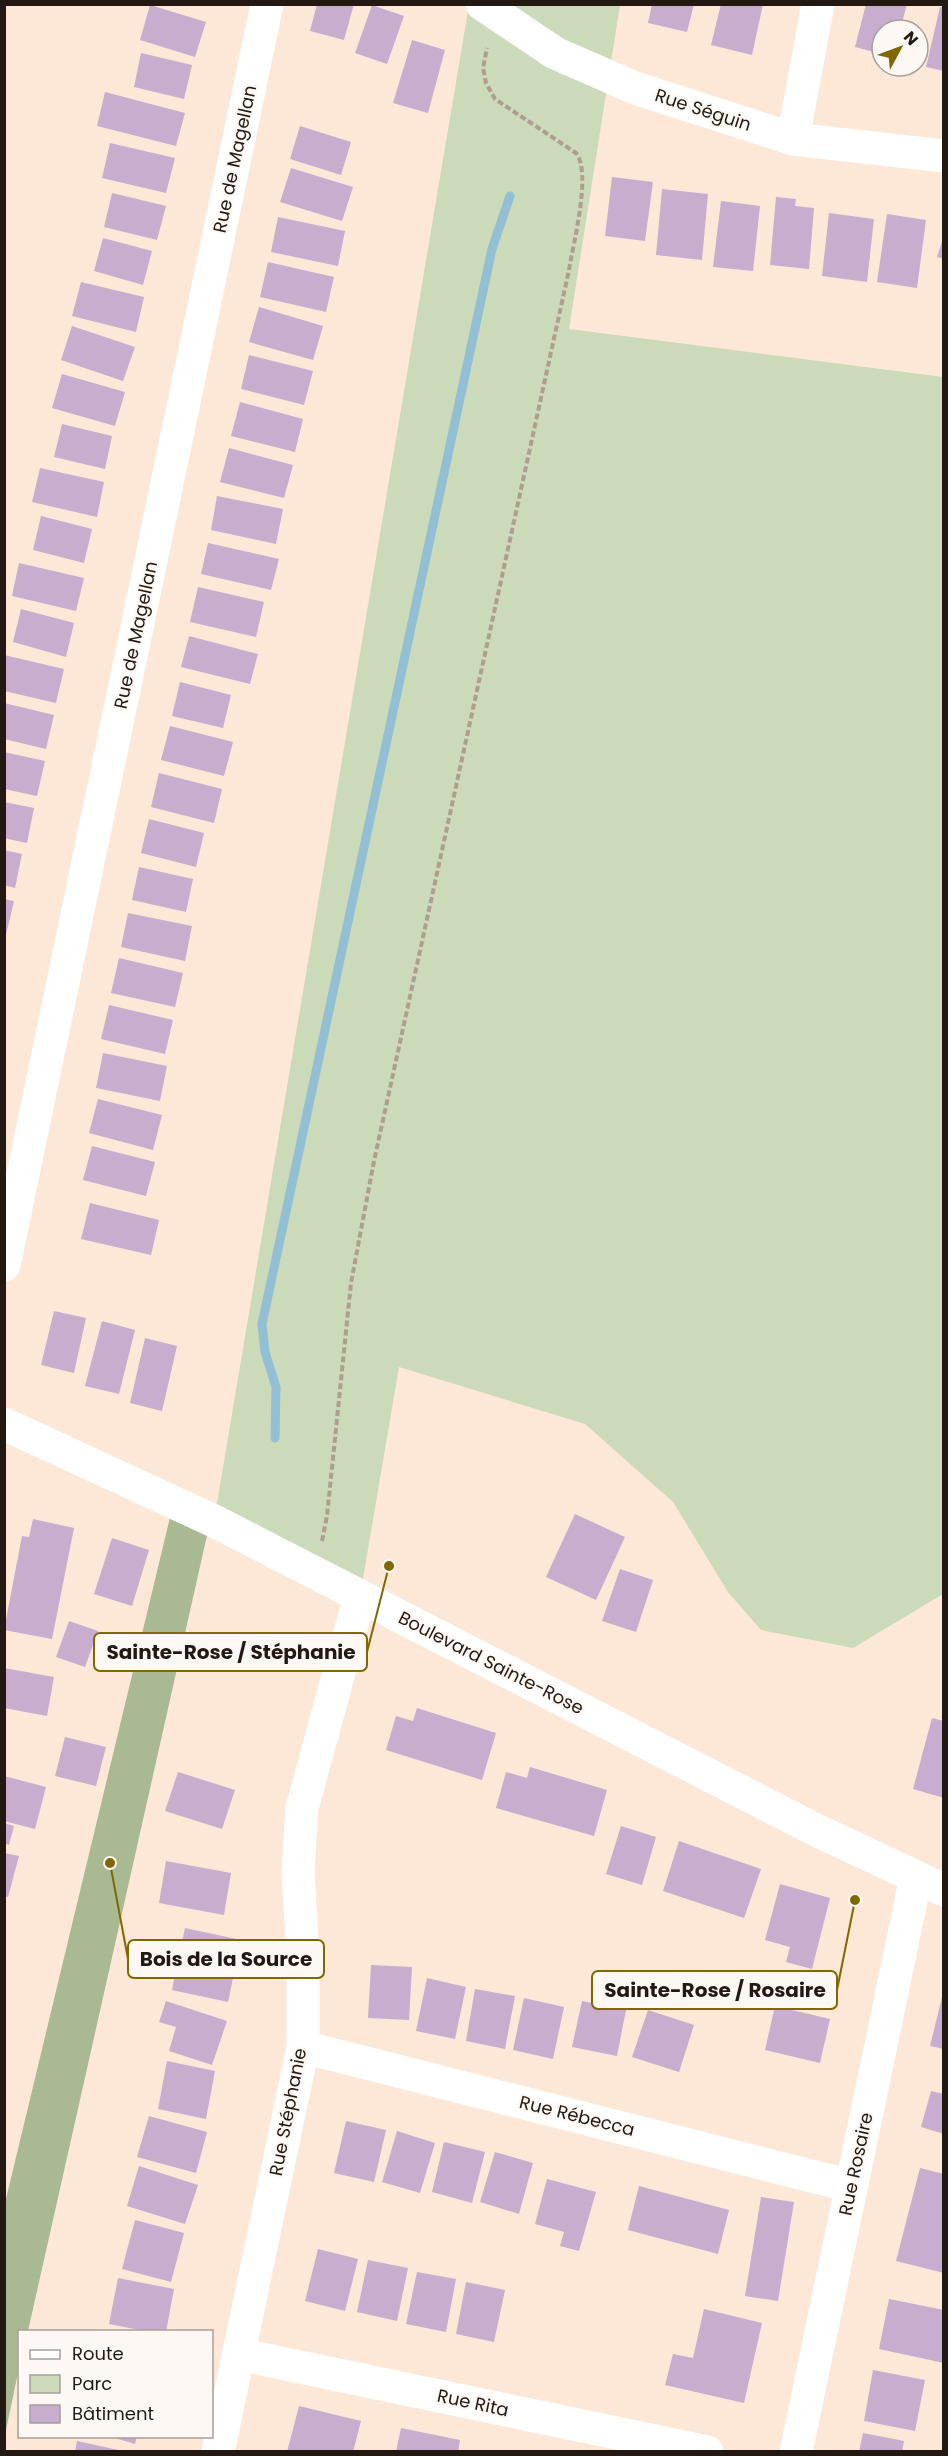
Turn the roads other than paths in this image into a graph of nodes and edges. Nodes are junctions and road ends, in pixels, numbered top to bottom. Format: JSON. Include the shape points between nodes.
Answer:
{"nodes":[{"id":1,"x":267,"y":4,"type":"edge"},
{"id":2,"x":818,"y":4,"type":"edge"},
{"id":3,"x":492,"y":11,"type":"edge"},
{"id":4,"x":793,"y":139,"type":"junction"},
{"id":5,"x":944,"y":156,"type":"edge"},
{"id":6,"x":4,"y":1265,"type":"edge"},
{"id":7,"x":4,"y":1424,"type":"edge"},
{"id":8,"x":360,"y":1596,"type":"junction"},
{"id":9,"x":930,"y":1884,"type":"edge"},
{"id":10,"x":303,"y":2047,"type":"junction"},
{"id":11,"x":851,"y":2186,"type":"junction"},
{"id":12,"x":238,"y":2354,"type":"junction"},
{"id":13,"x":218,"y":2451,"type":"edge"},
{"id":14,"x":707,"y":2451,"type":"edge"},
{"id":15,"x":796,"y":2451,"type":"edge"}],
"edges":[{"from":1,"to":6,"type":"street","name":"Rue de Magellan"},
{"from":2,"to":4,"type":"street"},
{"from":3,"to":4,"type":"street","name":"Rue Séguin","via":[[555,53],[635,88]]},
{"from":4,"to":5,"type":"street","name":"Rue Séguin"},
{"from":7,"to":8,"type":"street","name":"Boulevard Sainte-Rose","via":[[214,1521]]},
{"from":8,"to":9,"type":"street","name":"Boulevard Sainte-Rose","via":[[814,1829]]},
{"from":8,"to":10,"type":"street","name":"Rue Stéphanie","via":[[302,1808],[298,1872]]},
{"from":9,"to":11,"type":"street","name":"Rue Rosaire"},
{"from":10,"to":11,"type":"street","name":"Rue Rébecca"},
{"from":10,"to":12,"type":"street","name":"Rue Stéphanie"},
{"from":11,"to":15,"type":"street","name":"Rue Rosaire"},
{"from":12,"to":13,"type":"street","name":"Rue Stéphanie"},
{"from":12,"to":14,"type":"street","name":"Rue Rita"}]}
